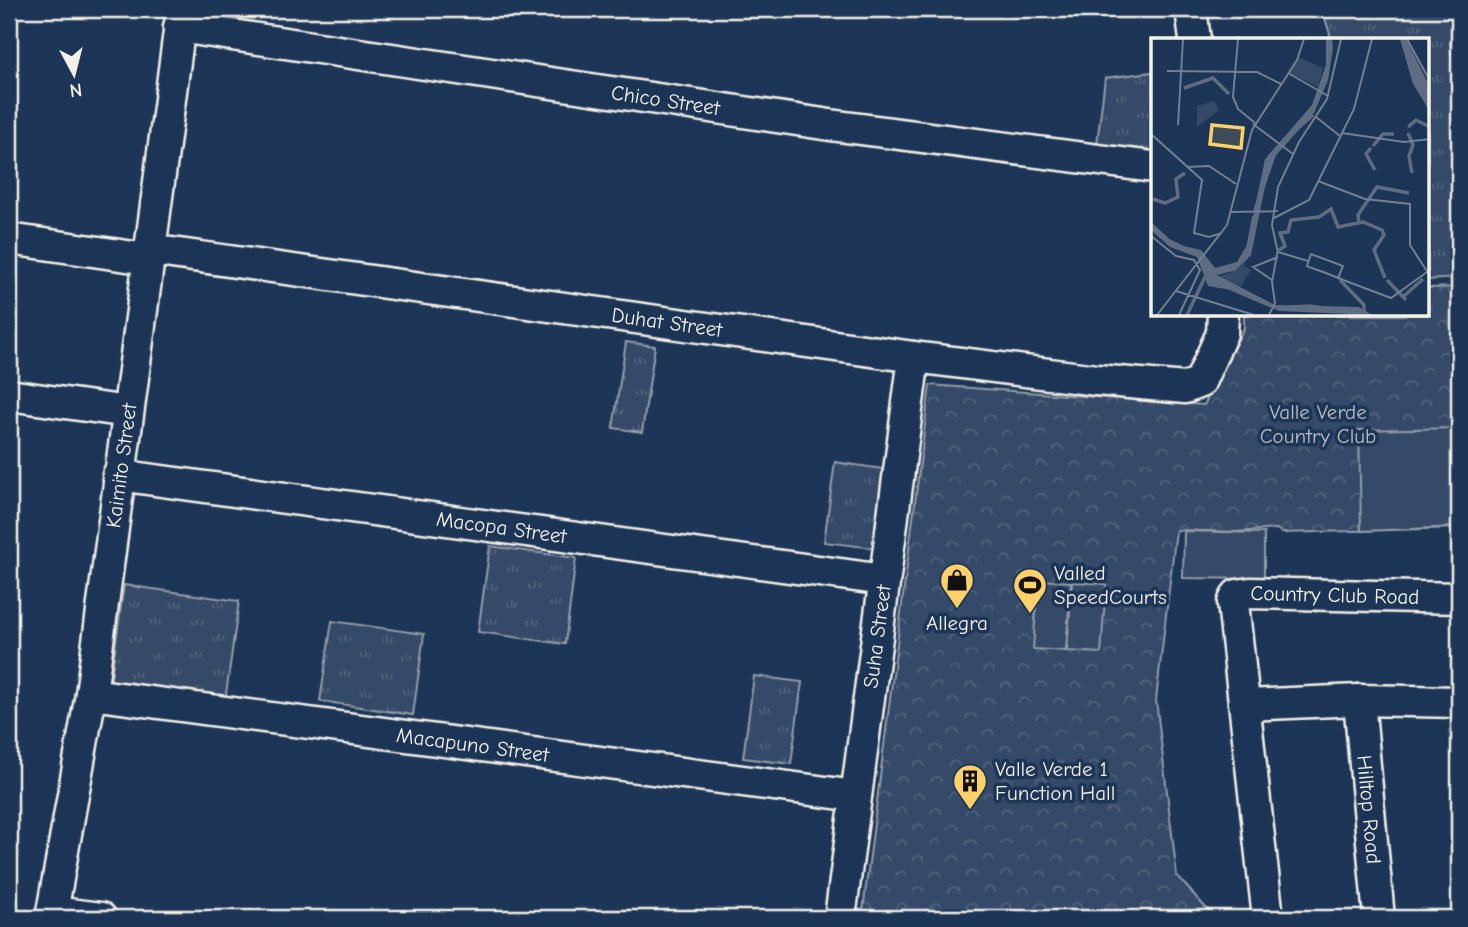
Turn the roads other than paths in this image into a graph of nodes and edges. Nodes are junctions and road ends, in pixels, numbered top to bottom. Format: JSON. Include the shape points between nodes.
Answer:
{"nodes":[{"id":1,"x":1191,"y":9,"type":"edge"},
{"id":2,"x":180,"y":18,"type":"edge"},
{"id":3,"x":1195,"y":38,"type":"edge"},
{"id":4,"x":1151,"y":167,"type":"edge"},
{"id":5,"x":9,"y":239,"type":"edge"},
{"id":6,"x":149,"y":254,"type":"junction"},
{"id":7,"x":1223,"y":317,"type":"edge"},
{"id":8,"x":914,"y":357,"type":"junction"},
{"id":9,"x":9,"y":394,"type":"edge"},
{"id":10,"x":128,"y":412,"type":"junction"},
{"id":11,"x":118,"y":475,"type":"junction"},
{"id":12,"x":884,"y":580,"type":"junction"},
{"id":13,"x":1459,"y":598,"type":"edge"},
{"id":14,"x":90,"y":694,"type":"junction"},
{"id":15,"x":1359,"y":701,"type":"junction"},
{"id":16,"x":1459,"y":702,"type":"edge"},
{"id":17,"x":1246,"y":705,"type":"junction"},
{"id":18,"x":856,"y":796,"type":"junction"},
{"id":19,"x":52,"y":915,"type":"edge"},
{"id":20,"x":101,"y":918,"type":"edge"},
{"id":21,"x":840,"y":918,"type":"edge"},
{"id":22,"x":1268,"y":918,"type":"edge"},
{"id":23,"x":1379,"y":918,"type":"edge"}],
"edges":[{"from":1,"to":3,"type":"street"},
{"from":2,"to":4,"type":"street","name":"Chico Street","via":[[830,125]]},
{"from":2,"to":6,"type":"street","name":"Kaimito Street"},
{"from":5,"to":6,"type":"street","name":"Duhat Street"},
{"from":6,"to":8,"type":"street","name":"Duhat Street"},
{"from":6,"to":10,"type":"street","name":"Kaimito Street"},
{"from":7,"to":8,"type":"street","name":"Duhat Street","via":[[1222,333],[1200,382],[1185,388]]},
{"from":8,"to":12,"type":"street","name":"Suha Street"},
{"from":9,"to":10,"type":"street"},
{"from":10,"to":11,"type":"street","name":"Kaimito Street"},
{"from":11,"to":12,"type":"street","name":"Macopa Street"},
{"from":11,"to":14,"type":"street","name":"Kaimito Street"},
{"from":12,"to":18,"type":"street","name":"Suha Street"},
{"from":13,"to":17,"type":"street","name":"Country Club Road","via":[[1237,595],[1233,603]]},
{"from":14,"to":18,"type":"street","name":"Macapuno Street"},
{"from":14,"to":19,"type":"street","name":"Kaimito Street"},
{"from":15,"to":16,"type":"street"},
{"from":15,"to":17,"type":"street"},
{"from":15,"to":23,"type":"street","name":"Hilltop Road"},
{"from":17,"to":22,"type":"street"},
{"from":18,"to":21,"type":"street","name":"Suha Street"},
{"from":19,"to":20,"type":"street"}]}
